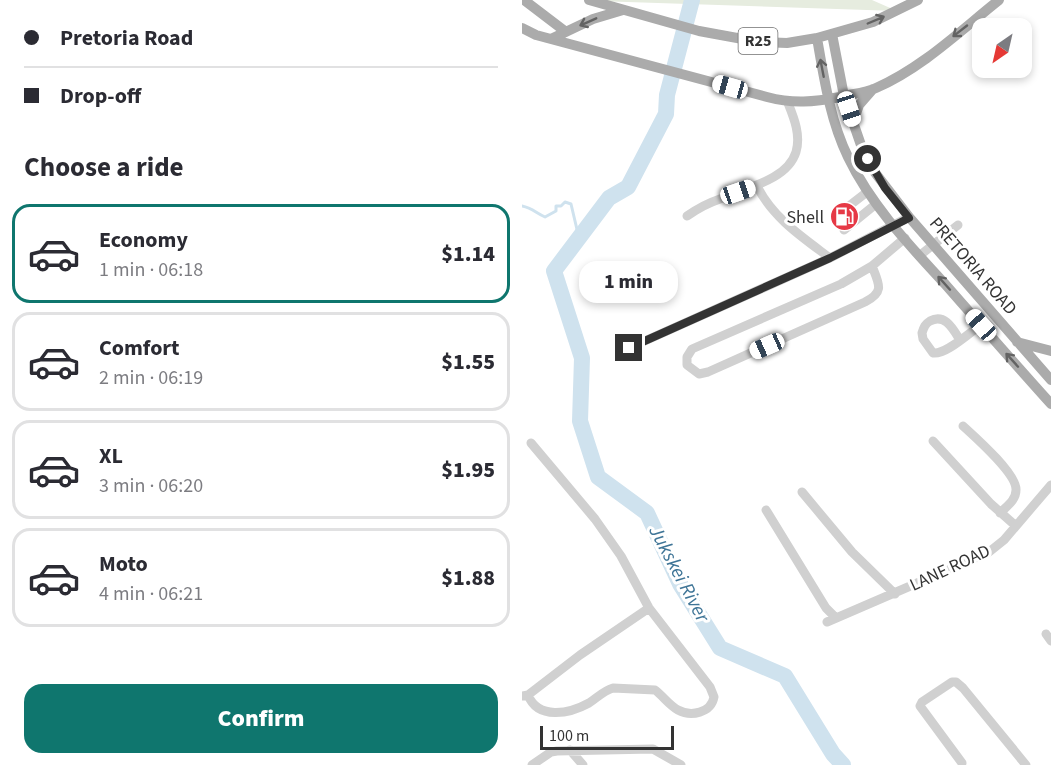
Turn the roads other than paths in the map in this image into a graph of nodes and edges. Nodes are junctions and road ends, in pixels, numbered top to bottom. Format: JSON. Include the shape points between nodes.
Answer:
{"nodes":[{"id":1,"x":524,"y":0,"type":"edge"},
{"id":2,"x":589,"y":0,"type":"edge"},
{"id":3,"x":918,"y":0,"type":"edge"},
{"id":4,"x":999,"y":0,"type":"edge"},
{"id":5,"x":623,"y":10,"type":"junction"},
{"id":6,"x":522,"y":28,"type":"edge"},
{"id":7,"x":566,"y":32,"type":"junction"},
{"id":8,"x":832,"y":34,"type":"junction"},
{"id":9,"x":553,"y":38,"type":"junction"},
{"id":10,"x":817,"y":38,"type":"junction"},
{"id":11,"x":873,"y":89,"type":"junction"},
{"id":12,"x":844,"y":96,"type":"junction"},
{"id":13,"x":828,"y":99,"type":"junction"},
{"id":14,"x":788,"y":103,"type":"junction"},
{"id":15,"x":853,"y":122,"type":"junction"},
{"id":16,"x":757,"y":186,"type":"junction"},
{"id":17,"x":867,"y":192,"type":"junction"},
{"id":18,"x":876,"y":204,"type":"junction"},
{"id":19,"x":687,"y":216,"type":"dead end"},
{"id":20,"x":836,"y":216,"type":"dead end"},
{"id":21,"x":909,"y":218,"type":"junction"},
{"id":22,"x":958,"y":225,"type":"dead end"},
{"id":23,"x":894,"y":226,"type":"junction"},
{"id":24,"x":905,"y":238,"type":"junction"},
{"id":25,"x":933,"y":245,"type":"junction"},
{"id":26,"x":856,"y":246,"type":"junction"},
{"id":27,"x":919,"y":256,"type":"junction"},
{"id":28,"x":830,"y":258,"type":"junction"},
{"id":29,"x":872,"y":266,"type":"junction"},
{"id":30,"x":993,"y":314,"type":"junction"},
{"id":31,"x":981,"y":325,"type":"junction"},
{"id":32,"x":960,"y":340,"type":"dead end"},
{"id":33,"x":1016,"y":342,"type":"junction"},
{"id":34,"x":629,"y":348,"type":"dead end"},
{"id":35,"x":1051,"y":351,"type":"edge"},
{"id":36,"x":1051,"y":380,"type":"edge"},
{"id":37,"x":1049,"y":397,"type":"edge"},
{"id":38,"x":963,"y":426,"type":"dead end"},
{"id":39,"x":933,"y":441,"type":"dead end"},
{"id":40,"x":531,"y":443,"type":"dead end"},
{"id":41,"x":1051,"y":485,"type":"edge"},
{"id":42,"x":801,"y":492,"type":"dead end"},
{"id":43,"x":766,"y":510,"type":"dead end"},
{"id":44,"x":1000,"y":513,"type":"junction"},
{"id":45,"x":1016,"y":526,"type":"junction"},
{"id":46,"x":895,"y":594,"type":"junction"},
{"id":47,"x":649,"y":608,"type":"junction"},
{"id":48,"x":525,"y":696,"type":"edge"},
{"id":49,"x":570,"y":750,"type":"junction"},
{"id":50,"x":962,"y":763,"type":"dead end"},
{"id":51,"x":532,"y":765,"type":"edge"},
{"id":52,"x":583,"y":765,"type":"edge"},
{"id":53,"x":681,"y":765,"type":"edge"},
{"id":54,"x":1026,"y":765,"type":"edge"}],
"edges":[{"from":1,"to":7,"type":"main road"},
{"from":2,"to":5,"type":"main road","number":"R25"},
{"from":8,"to":3,"type":"main road","number":"R25","one_way":true,"via":[[873,22]]},
{"from":4,"to":11,"type":"main road","one_way":true,"via":[[921,62]]},
{"from":5,"to":7,"type":"main road","one_way":true},
{"from":5,"to":10,"type":"main road","number":"R25","via":[[699,31],[768,42]]},
{"from":6,"to":9,"type":"main road"},
{"from":7,"to":9,"type":"main road"},
{"from":8,"to":10,"type":"main road","number":"R25"},
{"from":8,"to":12,"type":"main road","name":"PRETORIA ROAD"},
{"from":9,"to":14,"type":"main road"},
{"from":13,"to":10,"type":"main road","name":"PRETORIA ROAD","one_way":true},
{"from":11,"to":12,"type":"main road"},
{"from":11,"to":15,"type":"main road","via":[[859,105]]},
{"from":12,"to":13,"type":"main road"},
{"from":12,"to":15,"type":"main road","name":"PRETORIA ROAD"},
{"from":13,"to":14,"type":"main road"},
{"from":13,"to":17,"type":"main road","name":"PRETORIA ROAD","via":[[847,155]]},
{"from":14,"to":16,"type":"street","via":[[797,133],[796,151],[790,164]]},
{"from":15,"to":21,"type":"main road","name":"PRETORIA ROAD","via":[[873,170]]},
{"from":16,"to":19,"type":"street","via":[[720,198]]},
{"from":16,"to":28,"type":"street","via":[[782,222]]},
{"from":17,"to":18,"type":"main road","name":"PRETORIA ROAD"},
{"from":17,"to":20,"type":"street"},
{"from":18,"to":23,"type":"main road","name":"PRETORIA ROAD"},
{"from":18,"to":26,"type":"street","via":[[843,228]]},
{"from":21,"to":23,"type":"street"},
{"from":21,"to":25,"type":"main road","name":"PRETORIA ROAD"},
{"from":22,"to":25,"type":"street"},
{"from":23,"to":24,"type":"main road","name":"PRETORIA ROAD"},
{"from":23,"to":26,"type":"street"},
{"from":24,"to":27,"type":"main road","name":"PRETORIA ROAD"},
{"from":24,"to":29,"type":"street"},
{"from":25,"to":27,"type":"street"},
{"from":25,"to":30,"type":"main road","name":"PRETORIA ROAD"},
{"from":26,"to":28,"type":"street"},
{"from":31,"to":27,"type":"main road","name":"PRETORIA ROAD","one_way":true},
{"from":28,"to":34,"type":"street"},
{"from":29,"to":29,"type":"street","via":[[879,286],[872,299],[708,372],[699,374],[687,365],[692,349],[841,284]]},
{"from":30,"to":31,"type":"main road"},
{"from":30,"to":33,"type":"main road","name":"PRETORIA ROAD"},
{"from":31,"to":32,"type":"street"},
{"from":37,"to":31,"type":"main road","name":"PRETORIA ROAD","one_way":true},
{"from":33,"to":35,"type":"main road"},
{"from":33,"to":36,"type":"main road","name":"PRETORIA ROAD"},
{"from":38,"to":44,"type":"street","via":[[1001,463],[1016,484],[1013,499]]},
{"from":39,"to":44,"type":"street"},
{"from":40,"to":47,"type":"street","via":[[595,519],[621,556]]},
{"from":41,"to":45,"type":"street","name":"LANE ROAD"},
{"from":42,"to":46,"type":"street","via":[[852,552]]},
{"from":43,"to":46,"type":"street","name":"LANE ROAD","via":[[832,620]]},
{"from":44,"to":45,"type":"street"},
{"from":45,"to":46,"type":"street","name":"LANE ROAD","via":[[981,557]]},
{"from":47,"to":48,"type":"street"},
{"from":47,"to":48,"type":"street","via":[[710,687],[714,697],[707,710],[681,712],[649,688],[610,689],[580,707],[554,712],[534,707]]},
{"from":49,"to":51,"type":"street","via":[[551,752]]},
{"from":49,"to":52,"type":"street"},
{"from":49,"to":53,"type":"street","via":[[653,749]]},
{"from":50,"to":54,"type":"street","via":[[920,706],[952,682],[963,688]]}]}
